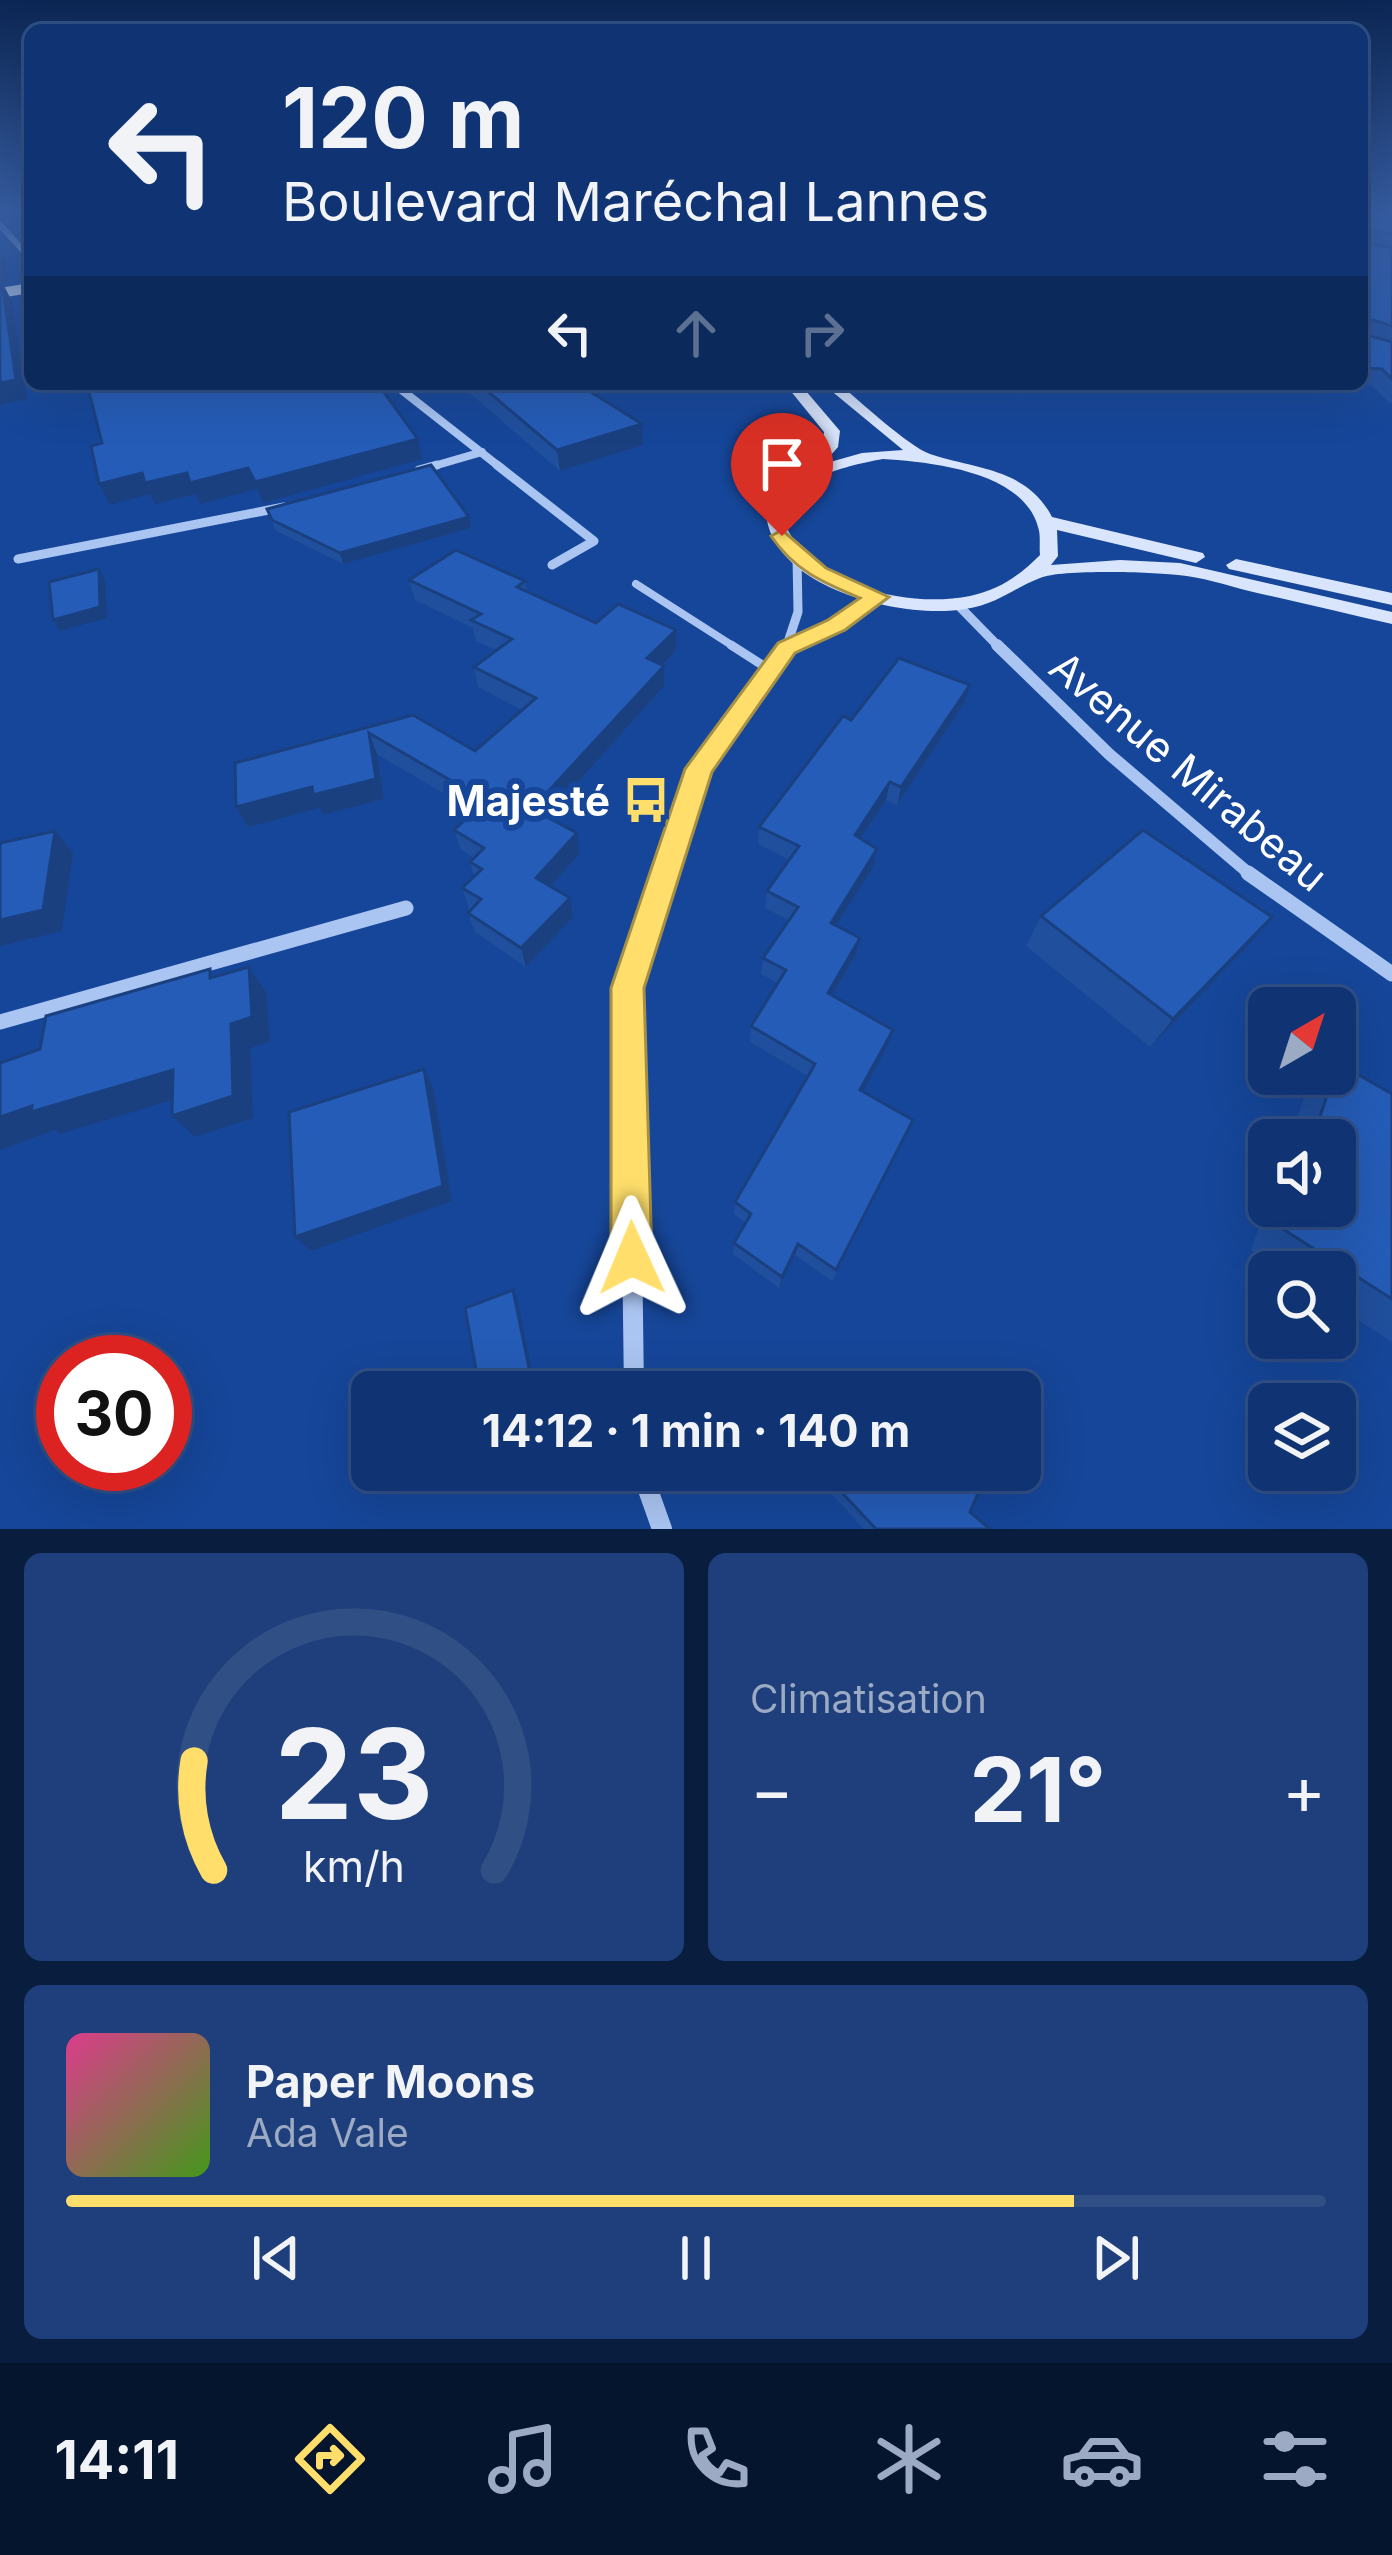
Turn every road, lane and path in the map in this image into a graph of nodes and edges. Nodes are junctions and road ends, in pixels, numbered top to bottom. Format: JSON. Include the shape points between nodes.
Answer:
{"nodes":[{"id":1,"x":402,"y":390,"type":"edge"},
{"id":2,"x":797,"y":390,"type":"edge"},
{"id":3,"x":838,"y":390,"type":"edge"},
{"id":4,"x":482,"y":452,"type":"junction"},
{"id":5,"x":919,"y":455,"type":"junction"},
{"id":6,"x":397,"y":476,"type":"edge"},
{"id":7,"x":797,"y":480,"type":"junction"},
{"id":8,"x":291,"y":505,"type":"edge"},
{"id":9,"x":1048,"y":521,"type":"junction"},
{"id":10,"x":797,"y":557,"type":"junction"},
{"id":11,"x":18,"y":559,"type":"dead end"},
{"id":12,"x":552,"y":565,"type":"dead end"},
{"id":13,"x":1038,"y":572,"type":"junction"},
{"id":14,"x":636,"y":584,"type":"dead end"},
{"id":15,"x":877,"y":597,"type":"junction"},
{"id":16,"x":1392,"y":599,"type":"edge"},
{"id":17,"x":956,"y":603,"type":"junction"},
{"id":18,"x":1392,"y":618,"type":"edge"},
{"id":19,"x":786,"y":648,"type":"junction"},
{"id":20,"x":770,"y":670,"type":"junction"},
{"id":21,"x":406,"y":908,"type":"dead end"},
{"id":22,"x":1392,"y":974,"type":"edge"},
{"id":23,"x":0,"y":1022,"type":"edge"},
{"id":24,"x":634,"y":1371,"type":"edge"},
{"id":25,"x":648,"y":1491,"type":"edge"},
{"id":26,"x":662,"y":1529,"type":"edge"}],
"edges":[{"from":1,"to":4,"type":"street"},
{"from":2,"to":7,"type":"main road","via":[[832,431],[830,447]]},
{"from":3,"to":5,"type":"main road"},
{"from":4,"to":6,"type":"street"},
{"from":4,"to":12,"type":"street","via":[[594,541]]},
{"from":5,"to":7,"type":"main road","via":[[850,458]]},
{"from":5,"to":9,"type":"main road","via":[[999,478]]},
{"from":7,"to":10,"type":"main road","via":[[777,515]]},
{"from":8,"to":11,"type":"street"},
{"from":9,"to":13,"type":"main road","via":[[1049,556]]},
{"from":9,"to":16,"type":"main road"},
{"from":10,"to":15,"type":"main road"},
{"from":10,"to":19,"type":"street","via":[[798,612]]},
{"from":13,"to":17,"type":"main road","via":[[1018,587]]},
{"from":13,"to":18,"type":"main road","via":[[1180,569]]},
{"from":14,"to":20,"type":"lane"},
{"from":15,"to":17,"type":"main road"},
{"from":15,"to":19,"type":"street"},
{"from":17,"to":22,"type":"street","name":"Avenue Mirabeau","via":[[1063,714],[1184,821]]},
{"from":19,"to":20,"type":"street"},
{"from":20,"to":24,"type":"street","via":[[699,769],[628,988]]},
{"from":21,"to":23,"type":"street"},
{"from":25,"to":26,"type":"street"}]}
